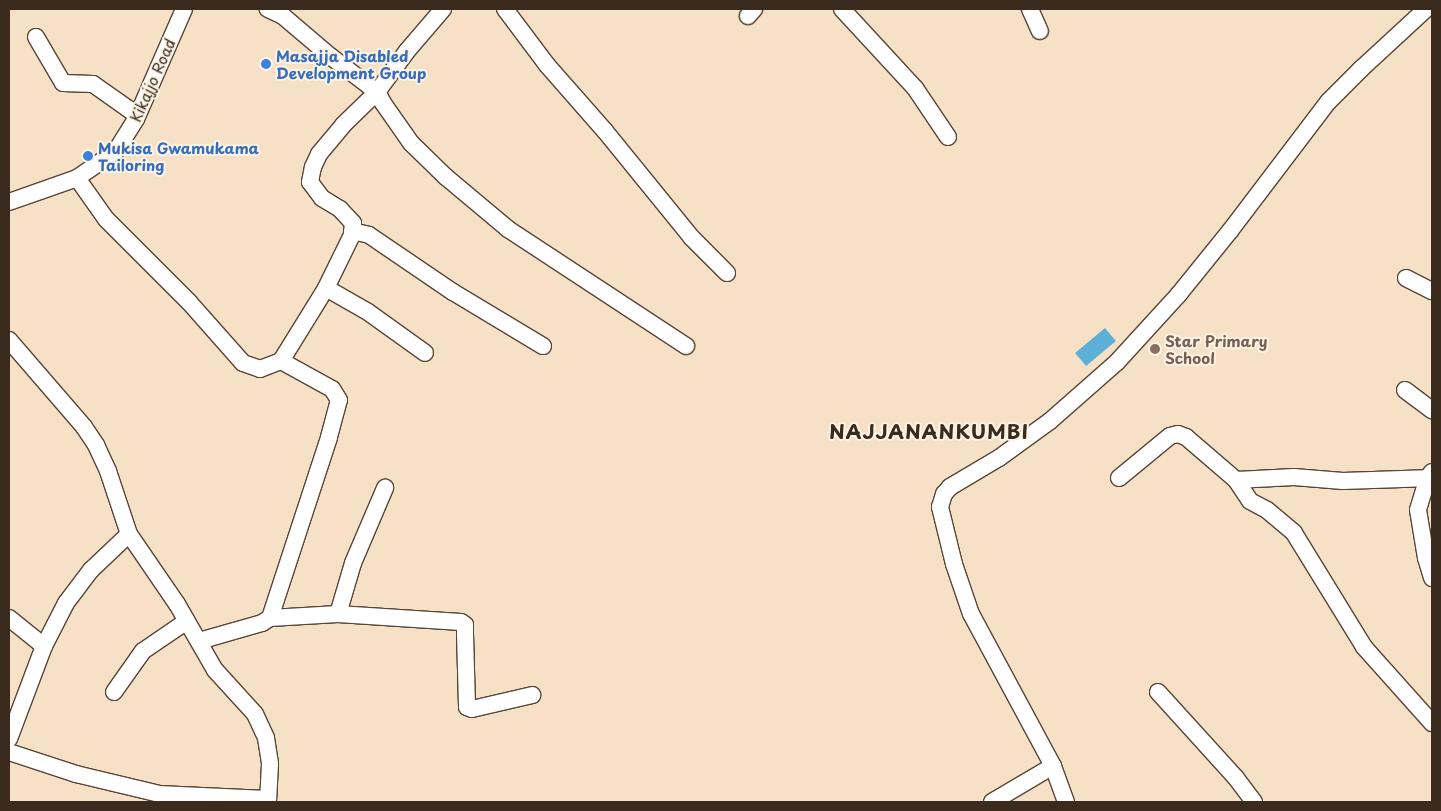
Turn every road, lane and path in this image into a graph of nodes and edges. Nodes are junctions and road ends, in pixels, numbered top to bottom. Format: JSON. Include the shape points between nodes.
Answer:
{"nodes":[{"id":1,"x":184,"y":9,"type":"edge"},
{"id":2,"x":268,"y":9,"type":"edge"},
{"id":3,"x":443,"y":9,"type":"edge"},
{"id":4,"x":505,"y":9,"type":"edge"},
{"id":5,"x":842,"y":9,"type":"edge"},
{"id":6,"x":1030,"y":9,"type":"edge"},
{"id":7,"x":1426,"y":9,"type":"edge"},
{"id":8,"x":1040,"y":31,"type":"dead end"},
{"id":9,"x":36,"y":37,"type":"dead end"},
{"id":10,"x":377,"y":92,"type":"junction"},
{"id":11,"x":137,"y":115,"type":"junction"},
{"id":12,"x":948,"y":137,"type":"dead end"},
{"id":13,"x":77,"y":178,"type":"junction"},
{"id":14,"x":9,"y":202,"type":"edge"},
{"id":15,"x":352,"y":231,"type":"junction"},
{"id":16,"x":727,"y":273,"type":"dead end"},
{"id":17,"x":1406,"y":278,"type":"dead end"},
{"id":18,"x":326,"y":288,"type":"junction"},
{"id":19,"x":1432,"y":291,"type":"edge"},
{"id":20,"x":9,"y":340,"type":"edge"},
{"id":21,"x":542,"y":346,"type":"dead end"},
{"id":22,"x":686,"y":346,"type":"dead end"},
{"id":23,"x":425,"y":353,"type":"dead end"},
{"id":24,"x":282,"y":361,"type":"junction"},
{"id":25,"x":1405,"y":390,"type":"dead end"},
{"id":26,"x":1432,"y":410,"type":"edge"},
{"id":27,"x":1431,"y":476,"type":"edge"},
{"id":28,"x":1119,"y":478,"type":"dead end"},
{"id":29,"x":1236,"y":480,"type":"junction"},
{"id":30,"x":384,"y":488,"type":"dead end"},
{"id":31,"x":129,"y":534,"type":"junction"},
{"id":32,"x":1432,"y":578,"type":"edge"},
{"id":33,"x":338,"y":614,"type":"junction"},
{"id":34,"x":9,"y":618,"type":"edge"},
{"id":35,"x":270,"y":618,"type":"junction"},
{"id":36,"x":187,"y":621,"type":"junction"},
{"id":37,"x":199,"y":641,"type":"junction"},
{"id":38,"x":44,"y":646,"type":"junction"},
{"id":39,"x":114,"y":692,"type":"dead end"},
{"id":40,"x":1158,"y":692,"type":"dead end"},
{"id":41,"x":532,"y":695,"type":"dead end"},
{"id":42,"x":1432,"y":723,"type":"edge"},
{"id":43,"x":9,"y":739,"type":"edge"},
{"id":44,"x":9,"y":752,"type":"edge"},
{"id":45,"x":1054,"y":766,"type":"junction"},
{"id":46,"x":267,"y":801,"type":"edge"},
{"id":47,"x":992,"y":802,"type":"edge"},
{"id":48,"x":1066,"y":802,"type":"edge"},
{"id":49,"x":1254,"y":802,"type":"edge"}],
"edges":[{"from":1,"to":11,"type":"street","name":"Kikajjo Road"},
{"from":2,"to":10,"type":"street","via":[[284,16]]},
{"from":3,"to":10,"type":"street"},
{"from":4,"to":16,"type":"street","via":[[547,65],[690,237]]},
{"from":5,"to":12,"type":"street","via":[[915,88]]},
{"from":6,"to":8,"type":"street"},
{"from":7,"to":45,"type":"street","via":[[1328,102],[1219,245],[1117,362],[1050,421],[944,494],[940,507],[971,614]]},
{"from":9,"to":11,"type":"street","via":[[63,83],[93,84]]},
{"from":10,"to":15,"type":"street","via":[[319,154],[310,182],[322,198],[340,209],[353,223]]},
{"from":10,"to":22,"type":"street","via":[[411,143],[446,177],[508,228]]},
{"from":11,"to":13,"type":"street","name":"Kikajjo Road","via":[[116,151]]},
{"from":13,"to":14,"type":"street","name":"Kikajjo Road"},
{"from":13,"to":24,"type":"street","via":[[106,219],[189,302],[243,363],[260,369]]},
{"from":15,"to":18,"type":"street"},
{"from":15,"to":21,"type":"street","via":[[369,235],[453,292]]},
{"from":17,"to":19,"type":"street"},
{"from":18,"to":23,"type":"street","via":[[368,312]]},
{"from":18,"to":24,"type":"street"},
{"from":20,"to":31,"type":"street","via":[[96,444]]},
{"from":24,"to":35,"type":"street","via":[[332,389],[339,400]]},
{"from":25,"to":26,"type":"street"},
{"from":27,"to":29,"type":"street","via":[[1343,481],[1294,477]]},
{"from":27,"to":32,"type":"street","via":[[1418,510]]},
{"from":28,"to":29,"type":"street","via":[[1174,434],[1186,437]]},
{"from":29,"to":42,"type":"street","via":[[1250,500],[1294,533],[1364,647]]},
{"from":30,"to":33,"type":"street","via":[[353,563]]},
{"from":31,"to":36,"type":"street"},
{"from":31,"to":38,"type":"street","via":[[91,570],[66,603]]},
{"from":33,"to":35,"type":"street"},
{"from":33,"to":41,"type":"street","via":[[460,622],[466,634],[467,707]]},
{"from":34,"to":38,"type":"street"},
{"from":35,"to":37,"type":"street"},
{"from":36,"to":37,"type":"street"},
{"from":36,"to":39,"type":"street","via":[[143,652]]},
{"from":37,"to":46,"type":"street","via":[[215,670],[255,714],[266,738],[270,764]]},
{"from":38,"to":43,"type":"street"},
{"from":40,"to":49,"type":"street"},
{"from":44,"to":46,"type":"street","via":[[76,774],[160,794]]},
{"from":45,"to":47,"type":"street"},
{"from":45,"to":48,"type":"street"}]}
